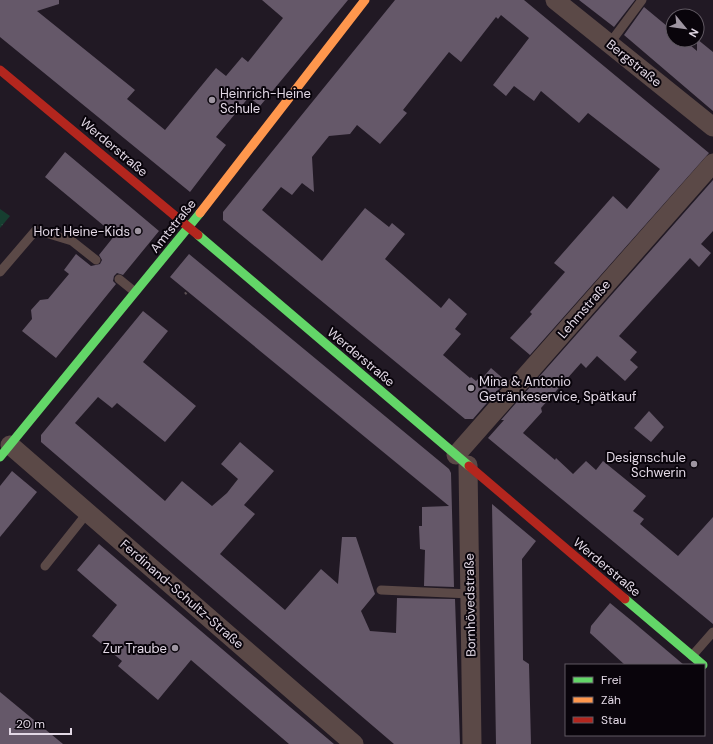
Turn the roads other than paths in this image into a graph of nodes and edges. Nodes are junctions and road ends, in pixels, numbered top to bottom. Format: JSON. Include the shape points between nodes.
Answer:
{"nodes":[{"id":1,"x":554,"y":0,"type":"edge"},
{"id":2,"x":642,"y":0,"type":"edge"},
{"id":3,"x":362,"y":2,"type":"edge"},
{"id":4,"x":610,"y":43,"type":"junction"},
{"id":5,"x":0,"y":70,"type":"edge"},
{"id":6,"x":713,"y":127,"type":"edge"},
{"id":7,"x":713,"y":163,"type":"edge"},
{"id":8,"x":189,"y":227,"type":"junction"},
{"id":9,"x":96,"y":260,"type":"dead end"},
{"id":10,"x":0,"y":272,"type":"edge"},
{"id":11,"x":120,"y":279,"type":"dead end"},
{"id":12,"x":135,"y":292,"type":"junction"},
{"id":13,"x":5,"y":451,"type":"edge"},
{"id":14,"x":462,"y":460,"type":"junction"},
{"id":15,"x":88,"y":512,"type":"junction"},
{"id":16,"x":45,"y":566,"type":"dead end"},
{"id":17,"x":382,"y":590,"type":"dead end"},
{"id":18,"x":470,"y":594,"type":"junction"},
{"id":19,"x":713,"y":632,"type":"edge"},
{"id":20,"x":692,"y":656,"type":"junction"},
{"id":21,"x":701,"y":664,"type":"edge"},
{"id":22,"x":354,"y":744,"type":"edge"},
{"id":23,"x":472,"y":744,"type":"edge"}],
"edges":[{"from":1,"to":4,"type":"street","name":"Bergstraße"},
{"from":2,"to":4,"type":"lane"},
{"from":3,"to":8,"type":"street","name":"Amtstraße"},
{"from":4,"to":6,"type":"street","name":"Bergstraße"},
{"from":5,"to":8,"type":"street","name":"Werderstraße"},
{"from":7,"to":14,"type":"street","name":"Lehmstraße"},
{"from":8,"to":12,"type":"street","name":"Amtstraße"},
{"from":8,"to":14,"type":"street","name":"Werderstraße"},
{"from":9,"to":10,"type":"lane","via":[[72,241],[36,230]]},
{"from":11,"to":12,"type":"lane"},
{"from":12,"to":13,"type":"street","name":"Amtstraße"},
{"from":13,"to":15,"type":"street","name":"Ferdinand-Schultz-Straße"},
{"from":14,"to":18,"type":"street","name":"Bornhövedstraße"},
{"from":14,"to":20,"type":"street","name":"Werderstraße"},
{"from":15,"to":16,"type":"lane"},
{"from":15,"to":22,"type":"street","name":"Ferdinand-Schultz-Straße"},
{"from":17,"to":18,"type":"lane"},
{"from":18,"to":23,"type":"street","name":"Bornhövedstraße"},
{"from":19,"to":20,"type":"lane"},
{"from":20,"to":21,"type":"street","name":"Werderstraße"}]}
